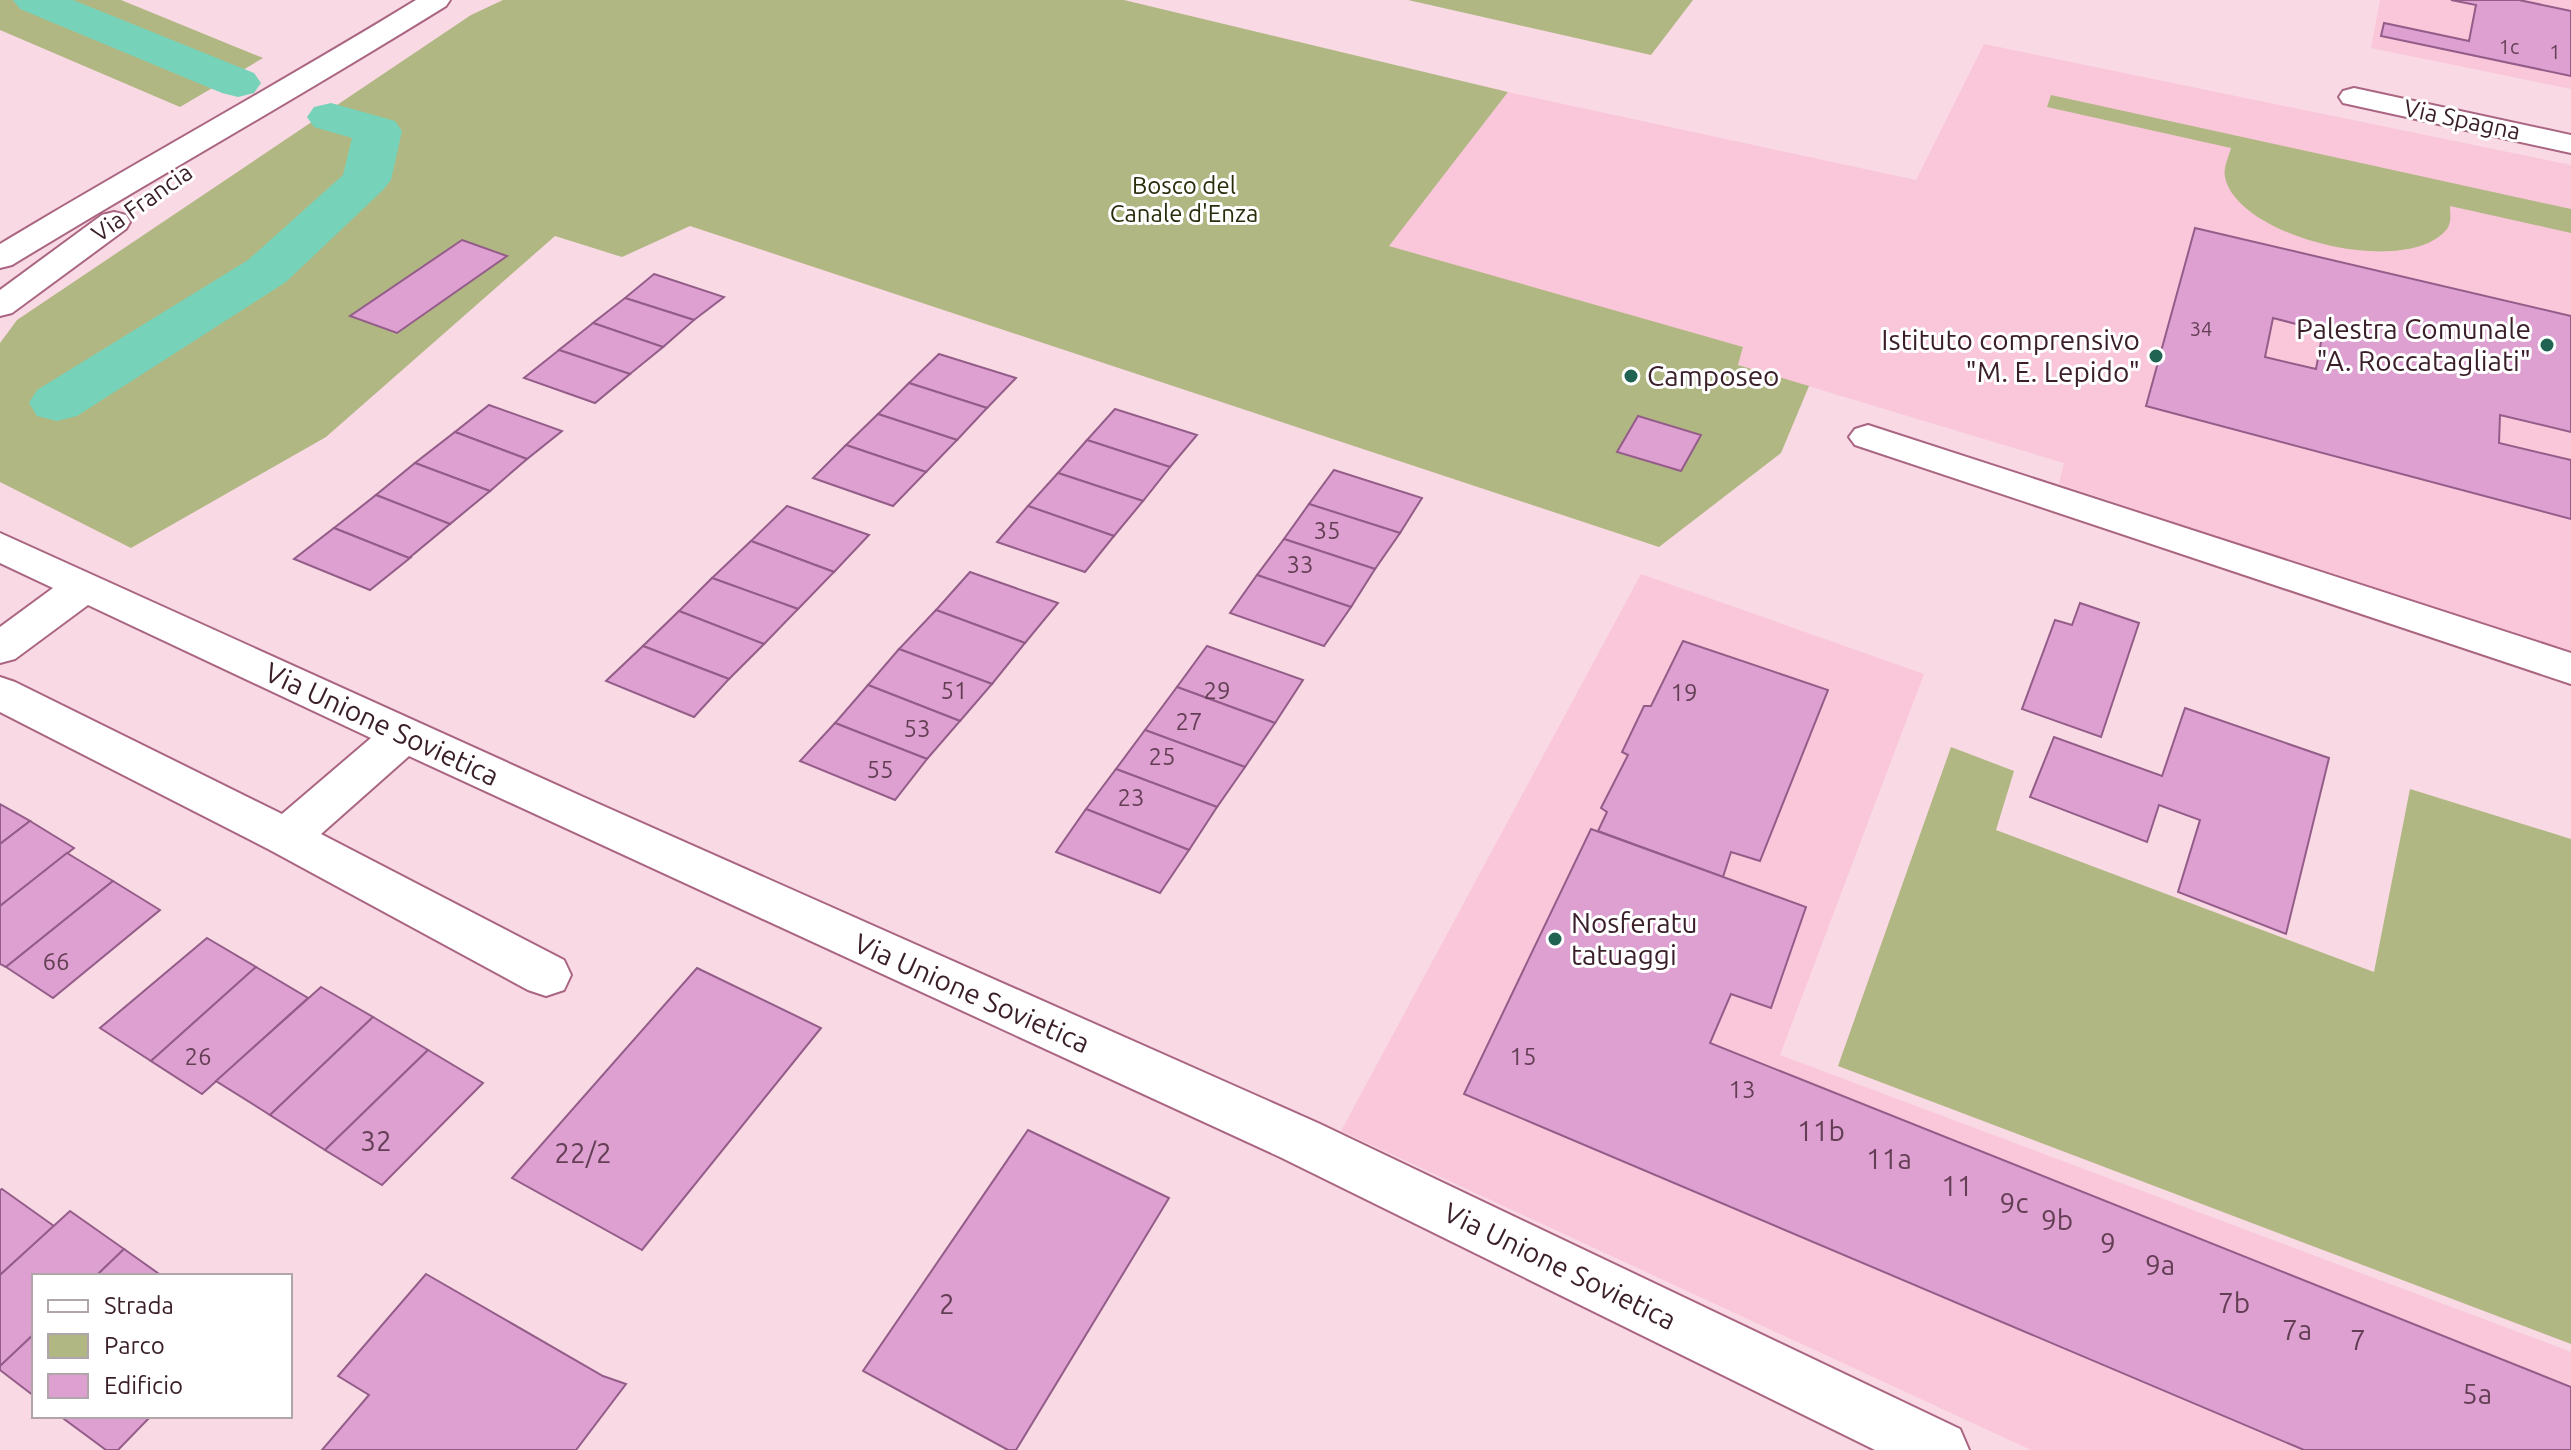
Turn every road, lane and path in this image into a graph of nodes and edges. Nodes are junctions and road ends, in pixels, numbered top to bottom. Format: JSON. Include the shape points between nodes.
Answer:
{"nodes":[{"id":1,"x":436,"y":0,"type":"edge"},
{"id":2,"x":282,"y":95,"type":"junction"},
{"id":3,"x":2354,"y":97,"type":"dead end"},
{"id":4,"x":2571,"y":144,"type":"edge"},
{"id":5,"x":0,"y":258,"type":"edge"},
{"id":6,"x":0,"y":306,"type":"edge"},
{"id":7,"x":1868,"y":437,"type":"dead end"},
{"id":8,"x":0,"y":547,"type":"edge"},
{"id":9,"x":85,"y":586,"type":"junction"},
{"id":10,"x":0,"y":648,"type":"edge"},
{"id":11,"x":2571,"y":669,"type":"edge"},
{"id":12,"x":0,"y":693,"type":"edge"},
{"id":13,"x":404,"y":735,"type":"junction"},
{"id":14,"x":286,"y":837,"type":"junction"},
{"id":15,"x":546,"y":975,"type":"dead end"},
{"id":16,"x":1939,"y":1450,"type":"edge"}],
"edges":[{"from":1,"to":2,"type":"street","name":"Via Francia"},
{"from":2,"to":5,"type":"street","name":"Via Francia"},
{"from":2,"to":6,"type":"street","name":"Via Francia","via":[[193,168]]},
{"from":3,"to":4,"type":"street","name":"Via Spagna"},
{"from":7,"to":11,"type":"street"},
{"from":8,"to":9,"type":"street","name":"Via Unione Sovietica"},
{"from":9,"to":10,"type":"street"},
{"from":9,"to":13,"type":"street","name":"Via Unione Sovietica"},
{"from":12,"to":14,"type":"street"},
{"from":13,"to":14,"type":"street"},
{"from":13,"to":16,"type":"street","name":"Via Unione Sovietica","via":[[1299,1140]]},
{"from":14,"to":15,"type":"street"}]}
